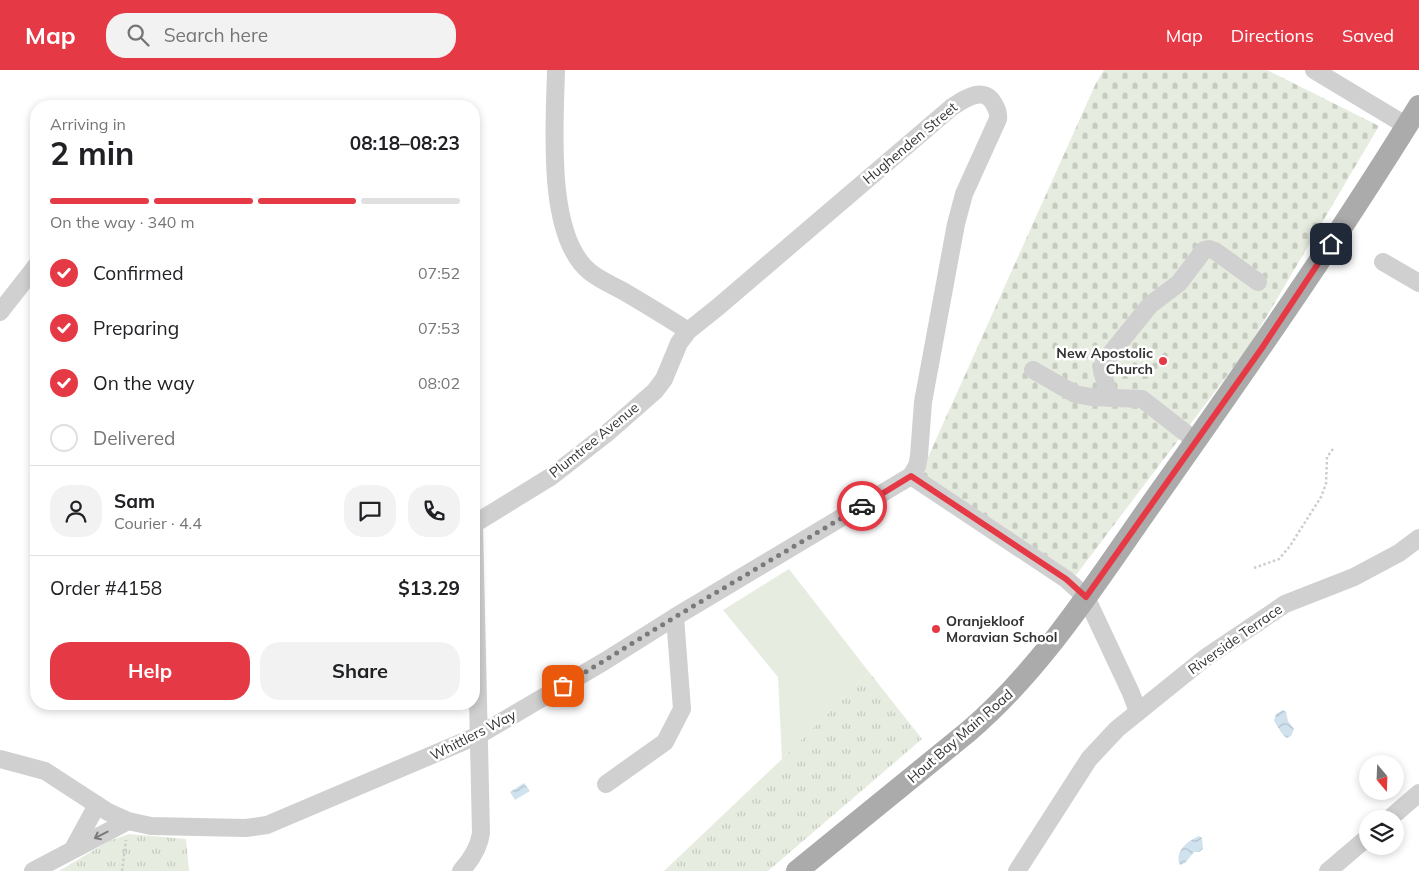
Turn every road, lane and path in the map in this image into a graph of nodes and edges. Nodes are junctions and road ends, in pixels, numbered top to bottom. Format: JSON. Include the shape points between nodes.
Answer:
{"nodes":[{"id":1,"x":556,"y":70,"type":"edge"},
{"id":2,"x":1314,"y":70,"type":"edge"},
{"id":3,"x":1419,"y":106,"type":"edge"},
{"id":4,"x":1407,"y":126,"type":"junction"},
{"id":5,"x":1383,"y":262,"type":"dead end"},
{"id":6,"x":30,"y":274,"type":"edge"},
{"id":7,"x":1258,"y":282,"type":"dead end"},
{"id":8,"x":1419,"y":283,"type":"edge"},
{"id":9,"x":0,"y":312,"type":"edge"},
{"id":10,"x":688,"y":331,"type":"junction"},
{"id":11,"x":1033,"y":370,"type":"dead end"},
{"id":12,"x":1110,"y":398,"type":"junction"},
{"id":13,"x":1196,"y":441,"type":"junction"},
{"id":14,"x":1334,"y":449,"type":"dead end"},
{"id":15,"x":911,"y":476,"type":"junction"},
{"id":16,"x":480,"y":520,"type":"edge"},
{"id":17,"x":1419,"y":538,"type":"edge"},
{"id":18,"x":1254,"y":568,"type":"dead end"},
{"id":19,"x":1086,"y":597,"type":"junction"},
{"id":20,"x":675,"y":617,"type":"junction"},
{"id":21,"x":478,"y":710,"type":"edge"},
{"id":22,"x":1138,"y":712,"type":"junction"},
{"id":23,"x":479,"y":735,"type":"junction"},
{"id":24,"x":0,"y":759,"type":"edge"},
{"id":25,"x":606,"y":784,"type":"dead end"},
{"id":26,"x":1419,"y":793,"type":"edge"},
{"id":27,"x":97,"y":805,"type":"junction"},
{"id":28,"x":1399,"y":810,"type":"edge"},
{"id":29,"x":128,"y":821,"type":"junction"},
{"id":30,"x":1359,"y":845,"type":"edge"},
{"id":31,"x":73,"y":849,"type":"junction"},
{"id":32,"x":33,"y":871,"type":"edge"},
{"id":33,"x":122,"y":871,"type":"edge"},
{"id":34,"x":461,"y":871,"type":"edge"},
{"id":35,"x":797,"y":871,"type":"edge"},
{"id":36,"x":1017,"y":871,"type":"edge"},
{"id":37,"x":1328,"y":871,"type":"edge"}],
"edges":[{"from":1,"to":10,"type":"street","via":[[556,186],[564,227],[574,252],[592,273]]},
{"from":2,"to":4,"type":"street"},
{"from":3,"to":4,"type":"main road","name":"Hout Bay Main Road"},
{"from":4,"to":13,"type":"main road","name":"Hout Bay Main Road","via":[[1262,348]]},
{"from":5,"to":8,"type":"street"},
{"from":6,"to":9,"type":"street"},
{"from":7,"to":12,"type":"street","via":[[1215,251],[1204,250],[1179,283],[1150,305],[1104,362],[1102,371]]},
{"from":10,"to":15,"type":"street","name":"Hughenden Street","via":[[952,107],[978,94],[992,100],[998,119],[964,194],[956,224],[923,402],[919,456]]},
{"from":10,"to":16,"type":"street","name":"Plumtree Avenue","via":[[655,391],[552,476]]},
{"from":11,"to":12,"type":"street","via":[[1075,394]]},
{"from":12,"to":13,"type":"street","via":[[1142,399]]},
{"from":13,"to":19,"type":"main road","name":"Hout Bay Main Road"},
{"from":14,"to":18,"type":"path","via":[[1327,457],[1326,484],[1321,497],[1290,546],[1279,559]]},
{"from":15,"to":19,"type":"street","via":[[1066,579]]},
{"from":15,"to":20,"type":"street","name":"Whittlers Way"},
{"from":17,"to":22,"type":"street","name":"Riverside Terrace","via":[[1360,574],[1285,604],[1205,658]]},
{"from":19,"to":22,"type":"street"},
{"from":19,"to":35,"type":"main road","name":"Hout Bay Main Road","via":[[1035,664],[991,712]]},
{"from":20,"to":23,"type":"street","name":"Whittlers Way"},
{"from":20,"to":25,"type":"street","via":[[682,709],[665,742]]},
{"from":21,"to":23,"type":"street"},
{"from":22,"to":36,"type":"street","name":"Riverside Terrace","via":[[1117,729],[1090,759]]},
{"from":23,"to":29,"type":"street","name":"Whittlers Way","via":[[267,825],[246,828],[151,826]]},
{"from":23,"to":34,"type":"street","via":[[480,840]]},
{"from":24,"to":27,"type":"street","name":"Whittlers Way","via":[[45,771]]},
{"from":26,"to":28,"type":"street"},
{"from":27,"to":29,"type":"street","name":"Whittlers Way"},
{"from":27,"to":31,"type":"street"},
{"from":29,"to":31,"type":"street","one_way":true},
{"from":29,"to":33,"type":"path"},
{"from":30,"to":37,"type":"street"},
{"from":31,"to":32,"type":"street"}]}
